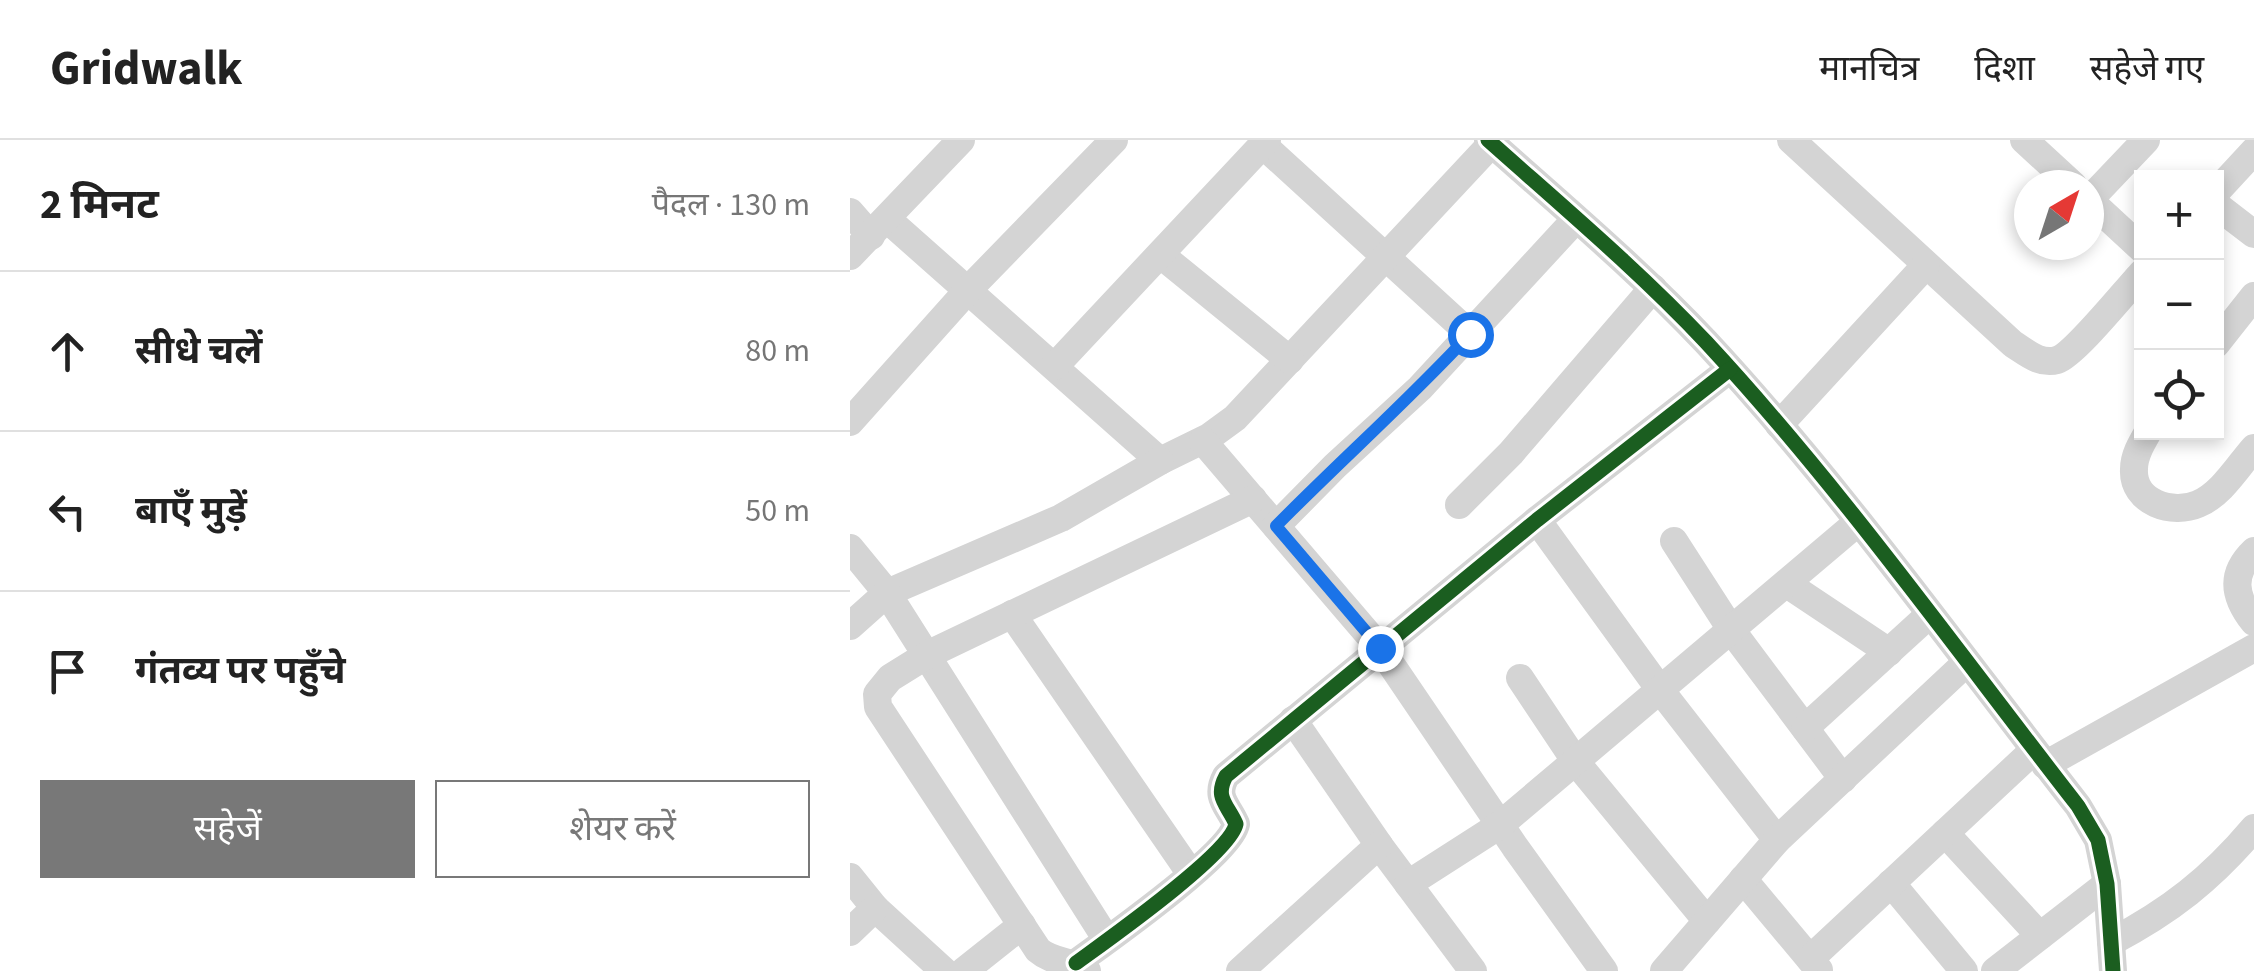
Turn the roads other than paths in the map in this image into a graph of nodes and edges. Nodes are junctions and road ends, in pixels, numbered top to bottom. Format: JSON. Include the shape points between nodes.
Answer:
{"nodes":[{"id":1,"x":961,"y":140,"type":"edge"},
{"id":2,"x":1074,"y":140,"type":"edge"},
{"id":3,"x":1790,"y":140,"type":"edge"},
{"id":4,"x":2024,"y":140,"type":"edge"},
{"id":5,"x":2146,"y":140,"type":"edge"},
{"id":6,"x":1492,"y":141,"type":"edge"},
{"id":7,"x":1255,"y":145,"type":"edge"},
{"id":8,"x":1105,"y":150,"type":"edge"},
{"id":9,"x":2254,"y":150,"type":"edge"},
{"id":10,"x":2057,"y":170,"type":"edge"},
{"id":11,"x":2224,"y":183,"type":"edge"},
{"id":12,"x":2104,"y":184,"type":"edge"},
{"id":13,"x":850,"y":212,"type":"edge"},
{"id":14,"x":2224,"y":212,"type":"edge"},
{"id":15,"x":2104,"y":214,"type":"edge"},
{"id":16,"x":1576,"y":218,"type":"junction"},
{"id":17,"x":879,"y":228,"type":"junction"},
{"id":18,"x":2254,"y":234,"type":"edge"},
{"id":19,"x":2134,"y":242,"type":"edge"},
{"id":20,"x":850,"y":256,"type":"edge"},
{"id":21,"x":1162,"y":256,"type":"junction"},
{"id":22,"x":1386,"y":257,"type":"junction"},
{"id":23,"x":1926,"y":265,"type":"junction"},
{"id":24,"x":2134,"y":283,"type":"edge"},
{"id":25,"x":1653,"y":288,"type":"junction"},
{"id":26,"x":968,"y":290,"type":"junction"},
{"id":27,"x":2254,"y":296,"type":"edge"},
{"id":28,"x":1470,"y":334,"type":"junction"},
{"id":29,"x":2224,"y":334,"type":"edge"},
{"id":30,"x":1290,"y":360,"type":"junction"},
{"id":31,"x":1055,"y":366,"type":"junction"},
{"id":32,"x":1730,"y":369,"type":"junction"},
{"id":33,"x":850,"y":422,"type":"edge"},
{"id":34,"x":1779,"y":424,"type":"junction"},
{"id":35,"x":2144,"y":440,"type":"edge"},
{"id":36,"x":1203,"y":441,"type":"junction"},
{"id":37,"x":2254,"y":448,"type":"edge"},
{"id":38,"x":1160,"y":461,"type":"junction"},
{"id":39,"x":1253,"y":500,"type":"junction"},
{"id":40,"x":1459,"y":506,"type":"dead end"},
{"id":41,"x":1537,"y":520,"type":"junction"},
{"id":42,"x":1857,"y":523,"type":"junction"},
{"id":43,"x":1276,"y":526,"type":"junction"},
{"id":44,"x":1674,"y":541,"type":"dead end"},
{"id":45,"x":850,"y":548,"type":"edge"},
{"id":46,"x":2254,"y":551,"type":"edge"},
{"id":47,"x":1787,"y":584,"type":"junction"},
{"id":48,"x":887,"y":593,"type":"junction"},
{"id":49,"x":1012,"y":614,"type":"junction"},
{"id":50,"x":1929,"y":615,"type":"junction"},
{"id":51,"x":2254,"y":622,"type":"edge"},
{"id":52,"x":850,"y":626,"type":"edge"},
{"id":53,"x":1732,"y":631,"type":"junction"},
{"id":54,"x":1380,"y":648,"type":"junction"},
{"id":55,"x":2254,"y":648,"type":"edge"},
{"id":56,"x":1889,"y":652,"type":"junction"},
{"id":57,"x":927,"y":654,"type":"junction"},
{"id":58,"x":1966,"y":663,"type":"junction"},
{"id":59,"x":1520,"y":678,"type":"dead end"},
{"id":60,"x":1661,"y":691,"type":"junction"},
{"id":61,"x":1293,"y":720,"type":"junction"},
{"id":62,"x":1806,"y":728,"type":"junction"},
{"id":63,"x":2040,"y":757,"type":"junction"},
{"id":64,"x":1576,"y":762,"type":"junction"},
{"id":65,"x":1843,"y":778,"type":"junction"},
{"id":66,"x":1500,"y":826,"type":"junction"},
{"id":67,"x":2254,"y":828,"type":"edge"},
{"id":68,"x":1944,"y":833,"type":"junction"},
{"id":69,"x":1777,"y":840,"type":"junction"},
{"id":70,"x":1379,"y":845,"type":"junction"},
{"id":71,"x":1191,"y":874,"type":"junction"},
{"id":72,"x":850,"y":877,"type":"edge"},
{"id":73,"x":1744,"y":879,"type":"junction"},
{"id":74,"x":1408,"y":884,"type":"junction"},
{"id":75,"x":1891,"y":884,"type":"junction"},
{"id":76,"x":2107,"y":884,"type":"junction"},
{"id":77,"x":876,"y":908,"type":"junction"},
{"id":78,"x":1707,"y":921,"type":"junction"},
{"id":79,"x":1022,"y":925,"type":"junction"},
{"id":80,"x":850,"y":932,"type":"edge"},
{"id":81,"x":2040,"y":936,"type":"junction"},
{"id":82,"x":1108,"y":940,"type":"junction"},
{"id":83,"x":2111,"y":942,"type":"junction"},
{"id":84,"x":1815,"y":965,"type":"edge"},
{"id":85,"x":1082,"y":967,"type":"edge"},
{"id":86,"x":944,"y":971,"type":"edge"},
{"id":87,"x":964,"y":971,"type":"edge"},
{"id":88,"x":1240,"y":971,"type":"edge"},
{"id":89,"x":1473,"y":971,"type":"edge"},
{"id":90,"x":1604,"y":971,"type":"edge"},
{"id":91,"x":1664,"y":971,"type":"edge"},
{"id":92,"x":1964,"y":971,"type":"edge"},
{"id":93,"x":1994,"y":971,"type":"edge"},
{"id":94,"x":2113,"y":971,"type":"edge"}],
"edges":[{"from":1,"to":17,"type":"street"},
{"from":2,"to":8,"type":"street"},
{"from":3,"to":23,"type":"street"},
{"from":4,"to":10,"type":"street"},
{"from":5,"to":12,"type":"street"},
{"from":6,"to":16,"type":"street"},
{"from":6,"to":22,"type":"street"},
{"from":7,"to":21,"type":"street"},
{"from":7,"to":22,"type":"street"},
{"from":8,"to":26,"type":"street"},
{"from":9,"to":11,"type":"street"},
{"from":13,"to":17,"type":"street"},
{"from":14,"to":18,"type":"street"},
{"from":15,"to":19,"type":"street"},
{"from":16,"to":25,"type":"street"},
{"from":16,"to":28,"type":"street"},
{"from":17,"to":20,"type":"street"},
{"from":17,"to":26,"type":"street"},
{"from":21,"to":30,"type":"street"},
{"from":21,"to":31,"type":"street"},
{"from":22,"to":28,"type":"street"},
{"from":22,"to":30,"type":"street"},
{"from":23,"to":24,"type":"street","via":[[2013,344],[2052,361],[2069,353]]},
{"from":23,"to":34,"type":"street"},
{"from":25,"to":32,"type":"street"},
{"from":25,"to":40,"type":"street"},
{"from":26,"to":31,"type":"street"},
{"from":26,"to":33,"type":"street"},
{"from":27,"to":29,"type":"street"},
{"from":28,"to":43,"type":"street"},
{"from":30,"to":36,"type":"street"},
{"from":31,"to":38,"type":"street"},
{"from":32,"to":34,"type":"street"},
{"from":32,"to":41,"type":"street"},
{"from":34,"to":42,"type":"street"},
{"from":35,"to":37,"type":"street","via":[[2133,474],[2138,487],[2160,507],[2180,510],[2216,492]]},
{"from":36,"to":38,"type":"street"},
{"from":36,"to":39,"type":"street"},
{"from":38,"to":48,"type":"street","via":[[1061,518]]},
{"from":39,"to":43,"type":"street"},
{"from":39,"to":49,"type":"street"},
{"from":41,"to":54,"type":"street"},
{"from":41,"to":60,"type":"street"},
{"from":42,"to":47,"type":"street"},
{"from":42,"to":50,"type":"street"},
{"from":43,"to":54,"type":"street"},
{"from":44,"to":53,"type":"street"},
{"from":45,"to":48,"type":"street"},
{"from":46,"to":51,"type":"street","via":[[2242,563],[2235,587]]},
{"from":47,"to":53,"type":"street"},
{"from":47,"to":56,"type":"street"},
{"from":48,"to":52,"type":"street"},
{"from":48,"to":57,"type":"street"},
{"from":49,"to":57,"type":"street"},
{"from":49,"to":71,"type":"street"},
{"from":50,"to":56,"type":"street"},
{"from":50,"to":58,"type":"street"},
{"from":53,"to":60,"type":"street"},
{"from":53,"to":62,"type":"street"},
{"from":54,"to":61,"type":"street"},
{"from":54,"to":66,"type":"street"},
{"from":55,"to":63,"type":"street"},
{"from":56,"to":62,"type":"street"},
{"from":57,"to":79,"type":"street","via":[[890,678],[876,702]]},
{"from":57,"to":82,"type":"street"},
{"from":58,"to":63,"type":"street"},
{"from":58,"to":65,"type":"street"},
{"from":59,"to":64,"type":"street"},
{"from":60,"to":64,"type":"street"},
{"from":60,"to":69,"type":"street"},
{"from":61,"to":70,"type":"street"},
{"from":61,"to":71,"type":"street","via":[[1226,776],[1220,790],[1235,831]]},
{"from":62,"to":65,"type":"street"},
{"from":63,"to":68,"type":"street"},
{"from":63,"to":76,"type":"street","via":[[2098,840]]},
{"from":64,"to":66,"type":"street"},
{"from":64,"to":78,"type":"street"},
{"from":65,"to":69,"type":"street"},
{"from":66,"to":74,"type":"street"},
{"from":66,"to":90,"type":"street"},
{"from":67,"to":83,"type":"street","via":[[2196,890]]},
{"from":68,"to":75,"type":"street"},
{"from":68,"to":81,"type":"street"},
{"from":69,"to":73,"type":"street"},
{"from":70,"to":74,"type":"street"},
{"from":70,"to":88,"type":"street"},
{"from":71,"to":82,"type":"street"},
{"from":72,"to":77,"type":"street"},
{"from":73,"to":78,"type":"street"},
{"from":73,"to":84,"type":"street"},
{"from":74,"to":89,"type":"street"},
{"from":75,"to":84,"type":"street"},
{"from":75,"to":92,"type":"street"},
{"from":76,"to":81,"type":"street"},
{"from":76,"to":83,"type":"street"},
{"from":77,"to":80,"type":"street"},
{"from":77,"to":86,"type":"street"},
{"from":78,"to":91,"type":"street"},
{"from":79,"to":85,"type":"street","via":[[1047,958]]},
{"from":79,"to":87,"type":"street"},
{"from":81,"to":93,"type":"street"},
{"from":82,"to":85,"type":"street"},
{"from":83,"to":94,"type":"street"}]}
